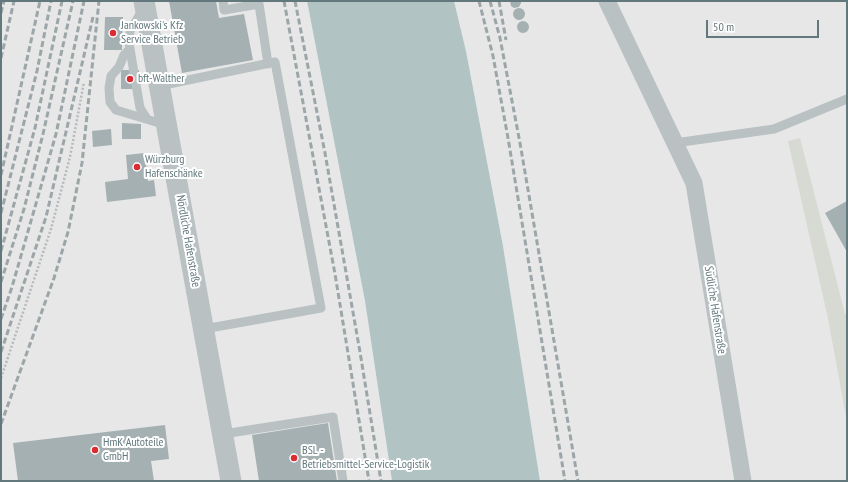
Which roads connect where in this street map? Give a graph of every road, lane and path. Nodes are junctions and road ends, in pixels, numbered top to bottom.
1 (223, 1) edge
2 (607, 1) edge
3 (144, 4) edge
4 (130, 49) junction
5 (268, 64) junction
6 (84, 82) dead end
7 (159, 86) junction
8 (847, 99) edge
9 (157, 122) junction
10 (675, 143) junction
11 (204, 329) junction
12 (1, 378) edge
13 (223, 434) junction
14 (231, 481) edge
15 (343, 481) edge
16 (742, 481) edge

1 - 5 lane
2 - 10 street, Südliche Hafenstraße
3 - 4 lane
3 - 7 street, Nördliche Hafenstraße
4 - 9 lane
4 - 9 lane
5 - 7 lane
5 - 11 lane
6 - 12 path
7 - 9 street, Nördliche Hafenstraße
8 - 10 lane
9 - 11 street, Nördliche Hafenstraße
10 - 16 street, Südliche Hafenstraße
11 - 13 street, Nördliche Hafenstraße
13 - 14 street, Nördliche Hafenstraße
13 - 15 lane

